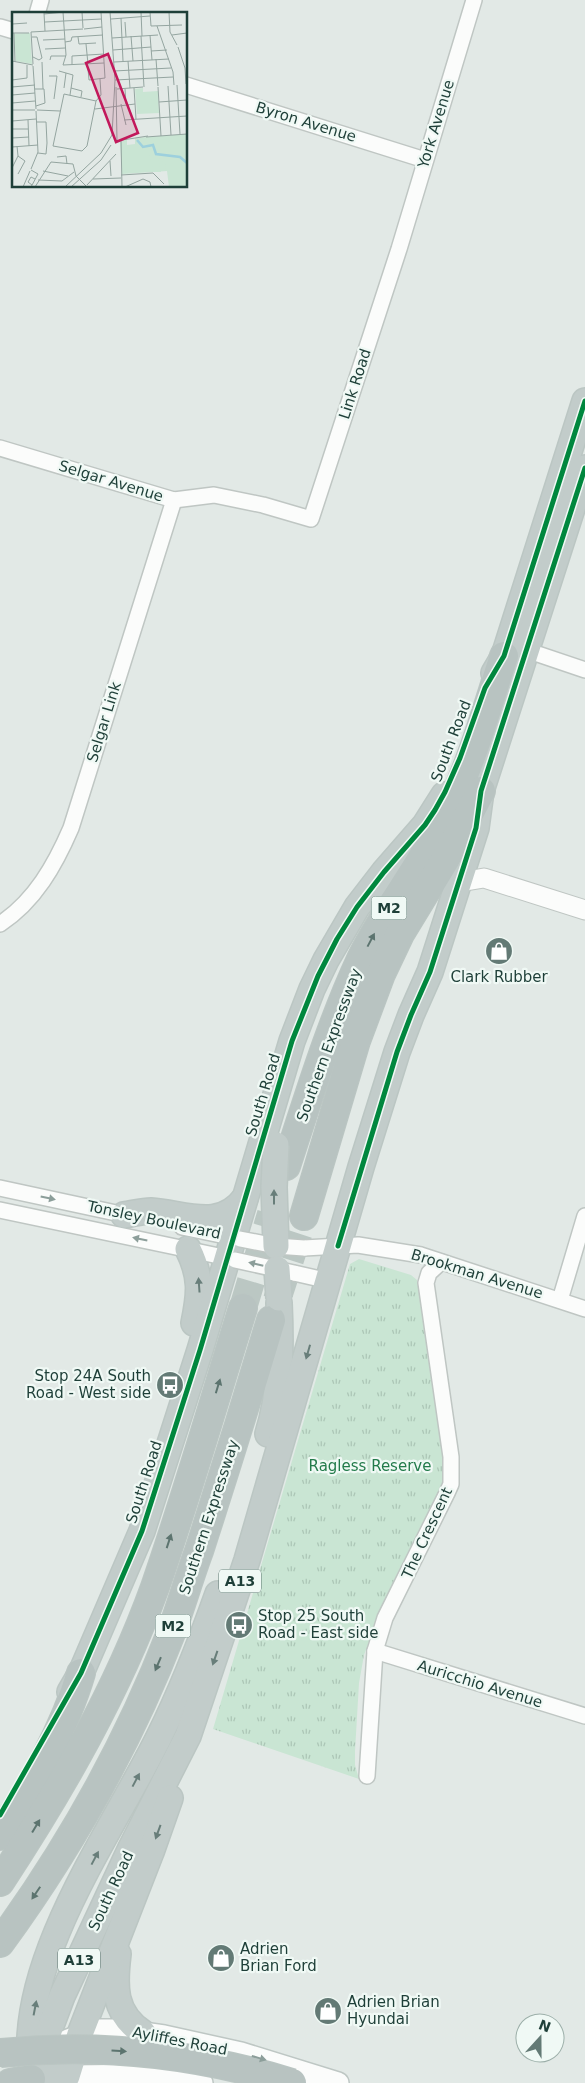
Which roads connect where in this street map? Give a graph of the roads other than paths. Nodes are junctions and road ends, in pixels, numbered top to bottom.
1 (474, 0) edge
2 (188, 86) edge
3 (425, 160) junction
4 (399, 249) joint
5 (585, 402) edge
6 (580, 439) edge
7 (0, 448) edge
8 (585, 468) edge
9 (174, 500) junction
10 (312, 519) joint
11 (515, 653) junction
12 (585, 670) edge
13 (481, 791) junction
14 (469, 850) junction
15 (484, 878) junction
16 (456, 888) junction
17 (585, 910) edge
18 (0, 924) edge
19 (287, 1060) junction
20 (281, 1155) junction
21 (0, 1188) edge
22 (245, 1198) junction
23 (0, 1210) edge
24 (124, 1215) junction
25 (304, 1216) tunnel mouth
26 (585, 1216) edge
27 (338, 1246) junction
28 (234, 1248) junction
29 (188, 1249) junction
30 (282, 1262) junction
31 (441, 1262) junction
32 (329, 1282) junction
33 (560, 1300) junction
34 (243, 1308) tunnel mouth
35 (585, 1309) edge
36 (271, 1320) tunnel mouth
37 (200, 1350) junction
38 (375, 1651) junction
39 (81, 1674) junction
40 (585, 1716) edge
41 (188, 1736) junction
42 (367, 1776) dead end
43 (0, 1816) edge
44 (0, 1836) edge
45 (0, 1882) edge
46 (121, 1926) junction
47 (0, 1943) edge
48 (143, 2033) junction
49 (80, 2034) junction
50 (0, 2053) edge
51 (25, 2080) edge
52 (66, 2080) edge
53 (202, 2083) edge
54 (292, 2083) edge
55 (338, 2083) edge

1 - 3 street, York Avenue
2 - 3 street, Byron Avenue
3 - 4 street, York Avenue
4 - 10 street, Link Road
5 - 6 highway, South Road
6 - 11 highway, South Road
7 - 9 street, Selgar Avenue
8 - 11 highway, South Road
9 - 10 street, Selgar Avenue
9 - 18 street, Selgar Link
11 - 12 street
11 - 13 highway, South Road
11 - 19 highway, South Road
20 -> 11 highway, Southern Expressway / M2
13 - 14 highway, South Road / A13
13 - 25 highway, Southern Expressway / M2
14 - 15 street
14 - 16 highway, South Road / A13
15 - 16 street
15 - 17 street
16 - 27 highway, South Road / A13
19 - 20 highway
19 - 22 highway, South Road
30 -> 20 highway, bridge
21 -> 24 street, Tonsley Boulevard
22 - 24 highway
22 - 28 highway, South Road
29 -> 23 street, Tonsley Boulevard
24 - 28 street, Tonsley Boulevard
26 - 33 street
27 - 30 street, Tonsley Boulevard, bridge
27 - 31 street, Brookman Avenue
27 - 32 highway, South Road / A13
28 - 29 street, Tonsley Boulevard
28 - 30 street, Tonsley Boulevard, bridge
30 -> 28 street, Tonsley Boulevard, bridge
28 - 37 highway, South Road
37 -> 29 highway
30 - 32 street, Tonsley Boulevard
51 -> 30 highway, bridge
31 - 33 street, Brookman Avenue
31 - 38 street, The Crescent
32 -> 41 highway, South Road / A13
33 - 35 street, Brookman Avenue
45 -> 34 highway, Southern Expressway / M2
36 -> 47 highway, Southern Expressway / M2
37 - 39 highway, South Road
38 - 40 street, Auricchio Avenue
38 - 42 street, The Crescent
39 - 43 highway, South Road
39 - 44 highway
41 -> 46 highway, South Road
41 - 51 highway, South Road / A13
46 - 48 highway
46 - 49 highway, South Road
48 - 49 main road, Ayliffes Road
48 -> 55 main road, Ayliffes Road
49 - 51 main road, Ayliffes Road
49 - 52 highway, South Road
50 -> 54 highway, bridge
51 - 52 highway
52 - 53 main road

